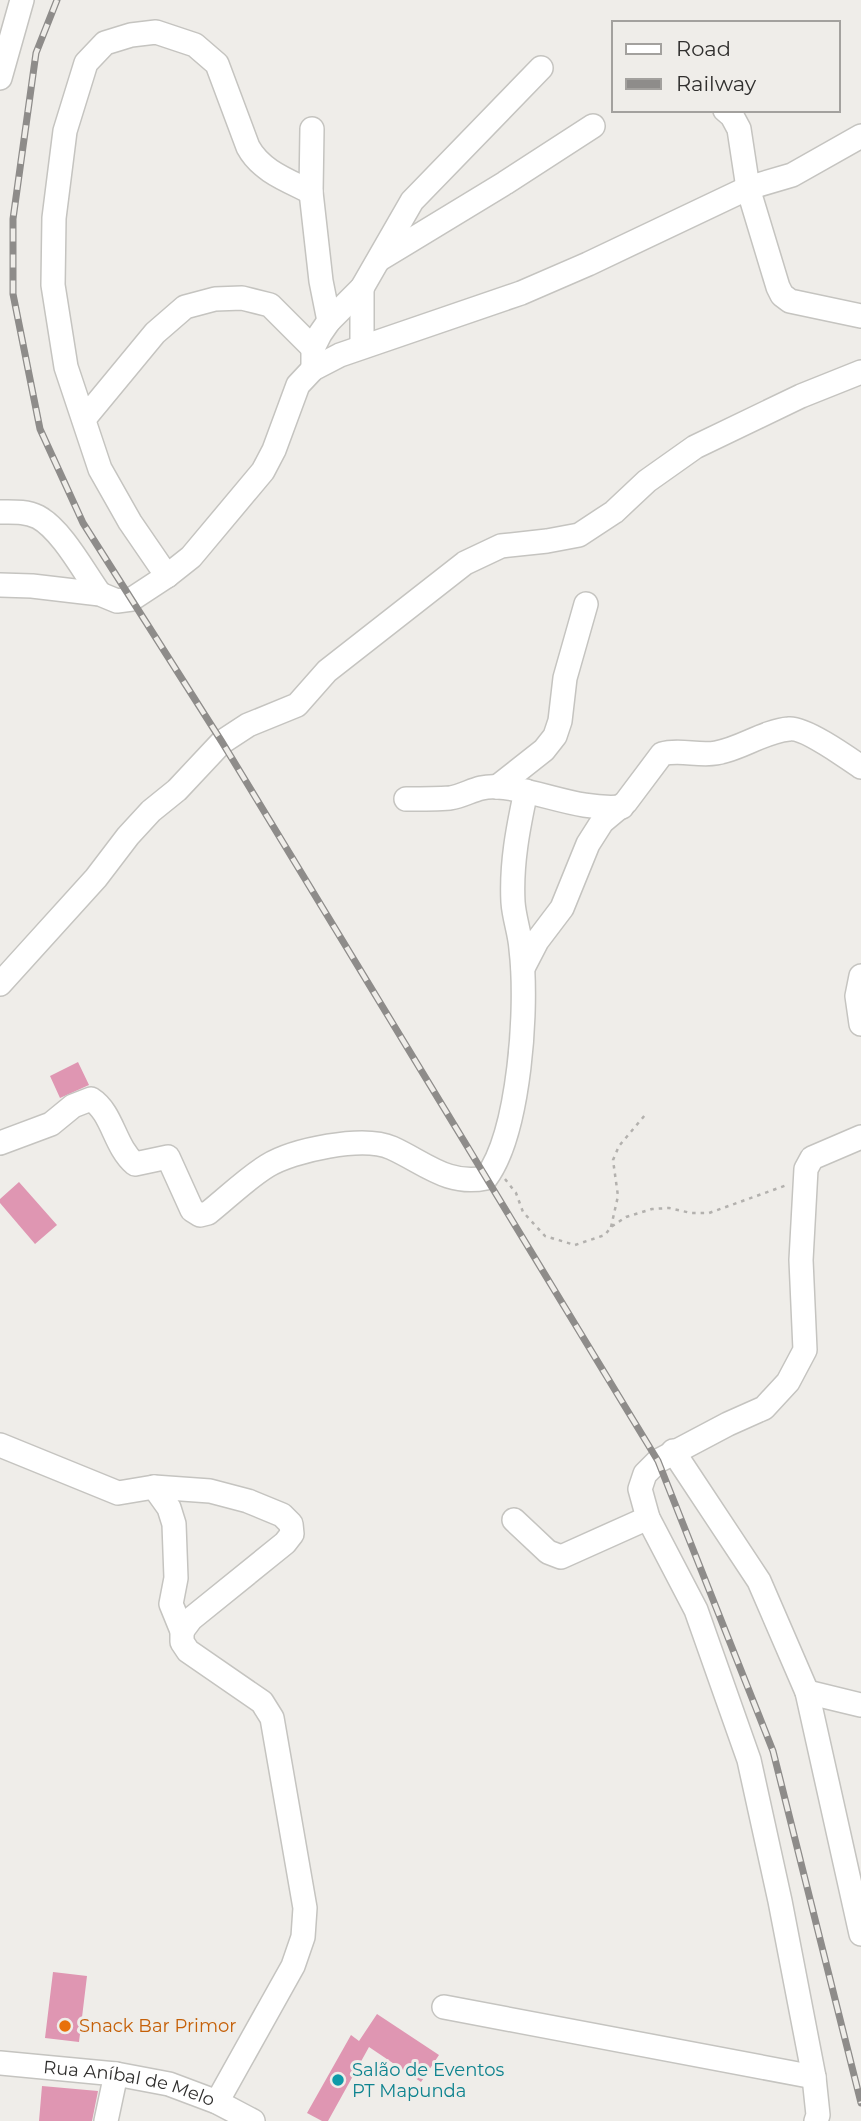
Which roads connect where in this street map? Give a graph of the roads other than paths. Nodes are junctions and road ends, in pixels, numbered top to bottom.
1 (22, 0) edge
2 (541, 68) dead end
3 (0, 78) edge
4 (727, 112) edge
5 (593, 126) dead end
6 (312, 129) dead end
7 (861, 136) edge
8 (748, 188) junction
9 (310, 192) junction
10 (377, 260) junction
11 (362, 288) junction
12 (861, 316) edge
13 (329, 321) junction
14 (362, 346) junction
15 (313, 359) junction
16 (861, 372) edge
17 (84, 419) junction
18 (0, 513) edge
19 (167, 576) junction
20 (0, 585) edge
21 (100, 594) junction
22 (586, 604) dead end
23 (861, 767) edge
24 (498, 787) junction
25 (526, 791) junction
26 (406, 799) dead end
27 (622, 807) junction
28 (523, 968) junction
29 (861, 976) edge
30 (0, 984) edge
31 (861, 1024) edge
32 (861, 1137) edge
33 (0, 1143) edge
34 (0, 1446) edge
35 (673, 1451) junction
36 (154, 1487) junction
37 (648, 1518) junction
38 (514, 1520) dead end
39 (182, 1631) junction
40 (807, 1692) junction
41 (861, 1705) edge
42 (861, 1934) edge
43 (444, 2007) dead end
44 (0, 2063) edge
45 (116, 2074) junction
46 (814, 2077) junction
47 (218, 2102) junction
48 (106, 2121) edge
49 (253, 2121) edge
50 (816, 2121) edge

1 - 3 street
2 - 10 street
4 - 8 street
5 - 10 street
6 - 9 street
7 - 8 street
8 - 12 street
8 - 14 street
9 - 13 street
9 - 17 street
10 - 11 street
11 - 13 street
11 - 14 street
13 - 15 street
14 - 15 street
15 - 17 street
15 - 19 street
16 - 30 street
17 - 19 street
18 - 21 street
19 - 21 street
20 - 21 street
22 - 24 street
23 - 27 street
24 - 25 street
24 - 26 street
25 - 27 street
25 - 28 street
27 - 28 street
28 - 33 street
29 - 31 street
32 - 35 street
34 - 36 street
35 - 37 street
35 - 40 street
36 - 39 street
36 - 39 street
37 - 38 street
37 - 46 street
39 - 47 street
40 - 41 street
40 - 42 street
43 - 46 street
44 - 45 street, Rua Aníbal de Melo
45 - 47 street, Rua Aníbal de Melo
45 - 48 street
46 - 50 street
47 - 49 street, Rua Aníbal de Melo

